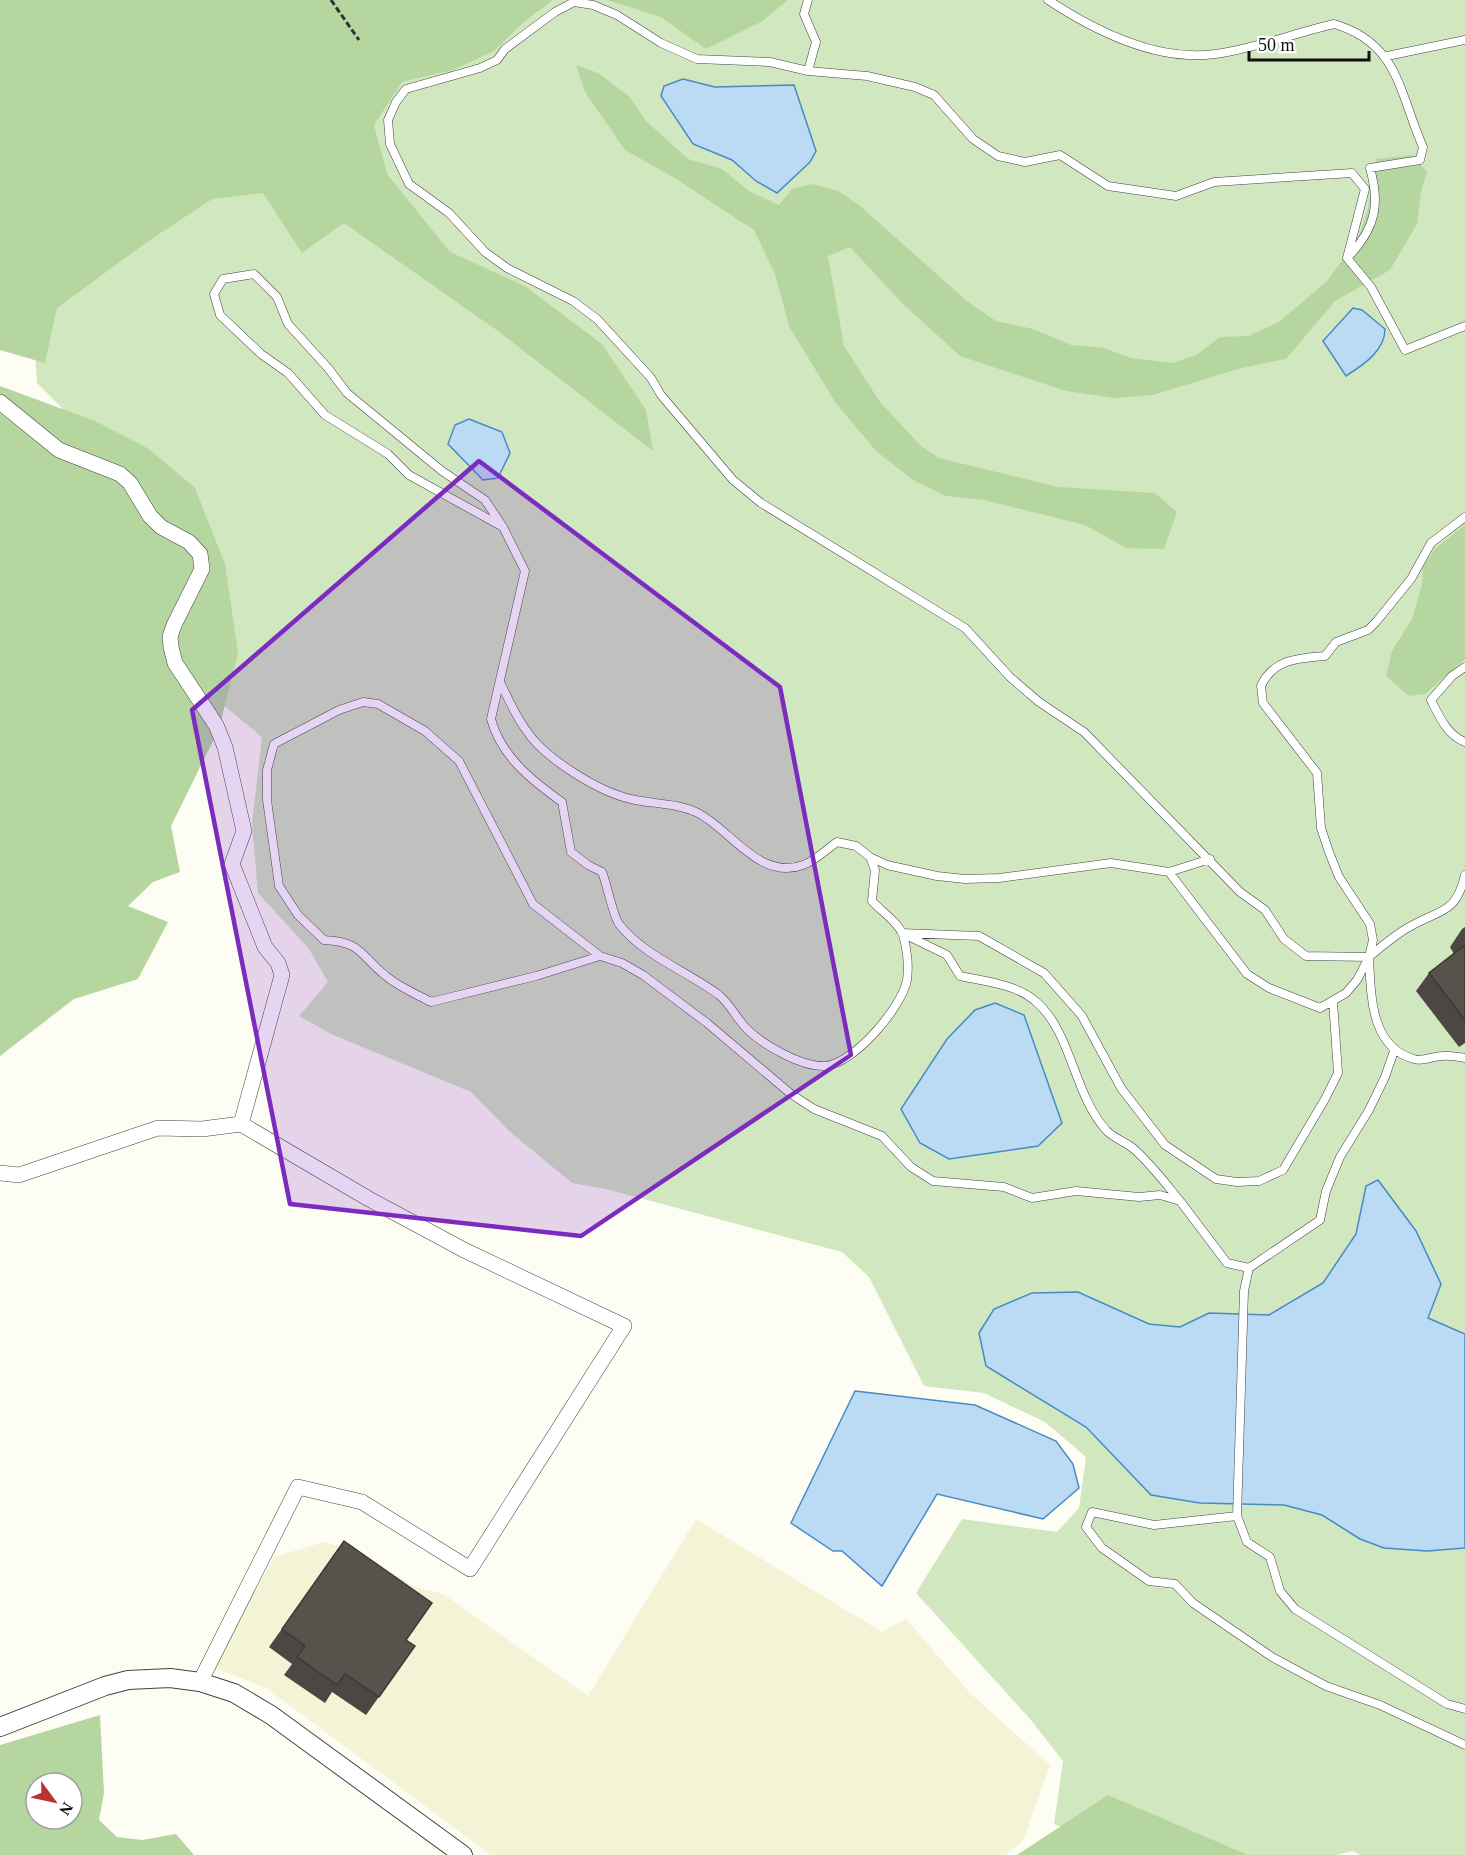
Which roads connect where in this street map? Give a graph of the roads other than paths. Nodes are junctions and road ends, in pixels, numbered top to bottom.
1 (808, 0) edge
2 (1048, 0) edge
3 (1465, 40) edge
4 (1387, 56) junction
5 (808, 71) junction
6 (1347, 258) junction
7 (1465, 326) edge
8 (0, 402) edge
9 (1465, 517) edge
10 (503, 527) junction
11 (1465, 667) edge
12 (500, 682) junction
13 (1465, 742) edge
14 (870, 857) junction
15 (1209, 859) junction
16 (1169, 872) junction
17 (1465, 875) edge
18 (902, 933) junction
19 (600, 956) junction
20 (1370, 957) junction
21 (1333, 1001) junction
22 (1394, 1050) junction
23 (1465, 1058) edge
24 (241, 1124) junction
25 (0, 1173) edge
26 (1180, 1201) junction
27 (1249, 1268) junction
28 (1237, 1516) junction
29 (200, 1682) junction
30 (1465, 1709) edge
31 (0, 1727) edge
32 (1465, 1745) edge
33 (463, 1855) edge

1 - 5 lane
2 - 4 lane
3 - 4 lane
4 - 6 lane
5 - 6 lane
5 - 15 lane
6 - 7 lane
8 - 24 street
9 - 20 lane
10 - 10 lane
10 - 12 lane
11 - 13 lane
12 - 14 lane
12 - 18 lane
14 - 16 lane
14 - 18 lane
15 - 16 lane
15 - 20 lane
16 - 21 lane
17 - 20 lane
18 - 21 lane
18 - 26 lane
19 - 19 lane
19 - 26 lane
20 - 21 lane
20 - 22 lane
22 - 23 lane
22 - 27 lane
24 - 25 street
24 - 29 street
26 - 27 lane
27 - 28 lane
28 - 30 lane
28 - 32 lane
29 - 31 street
29 - 33 street

